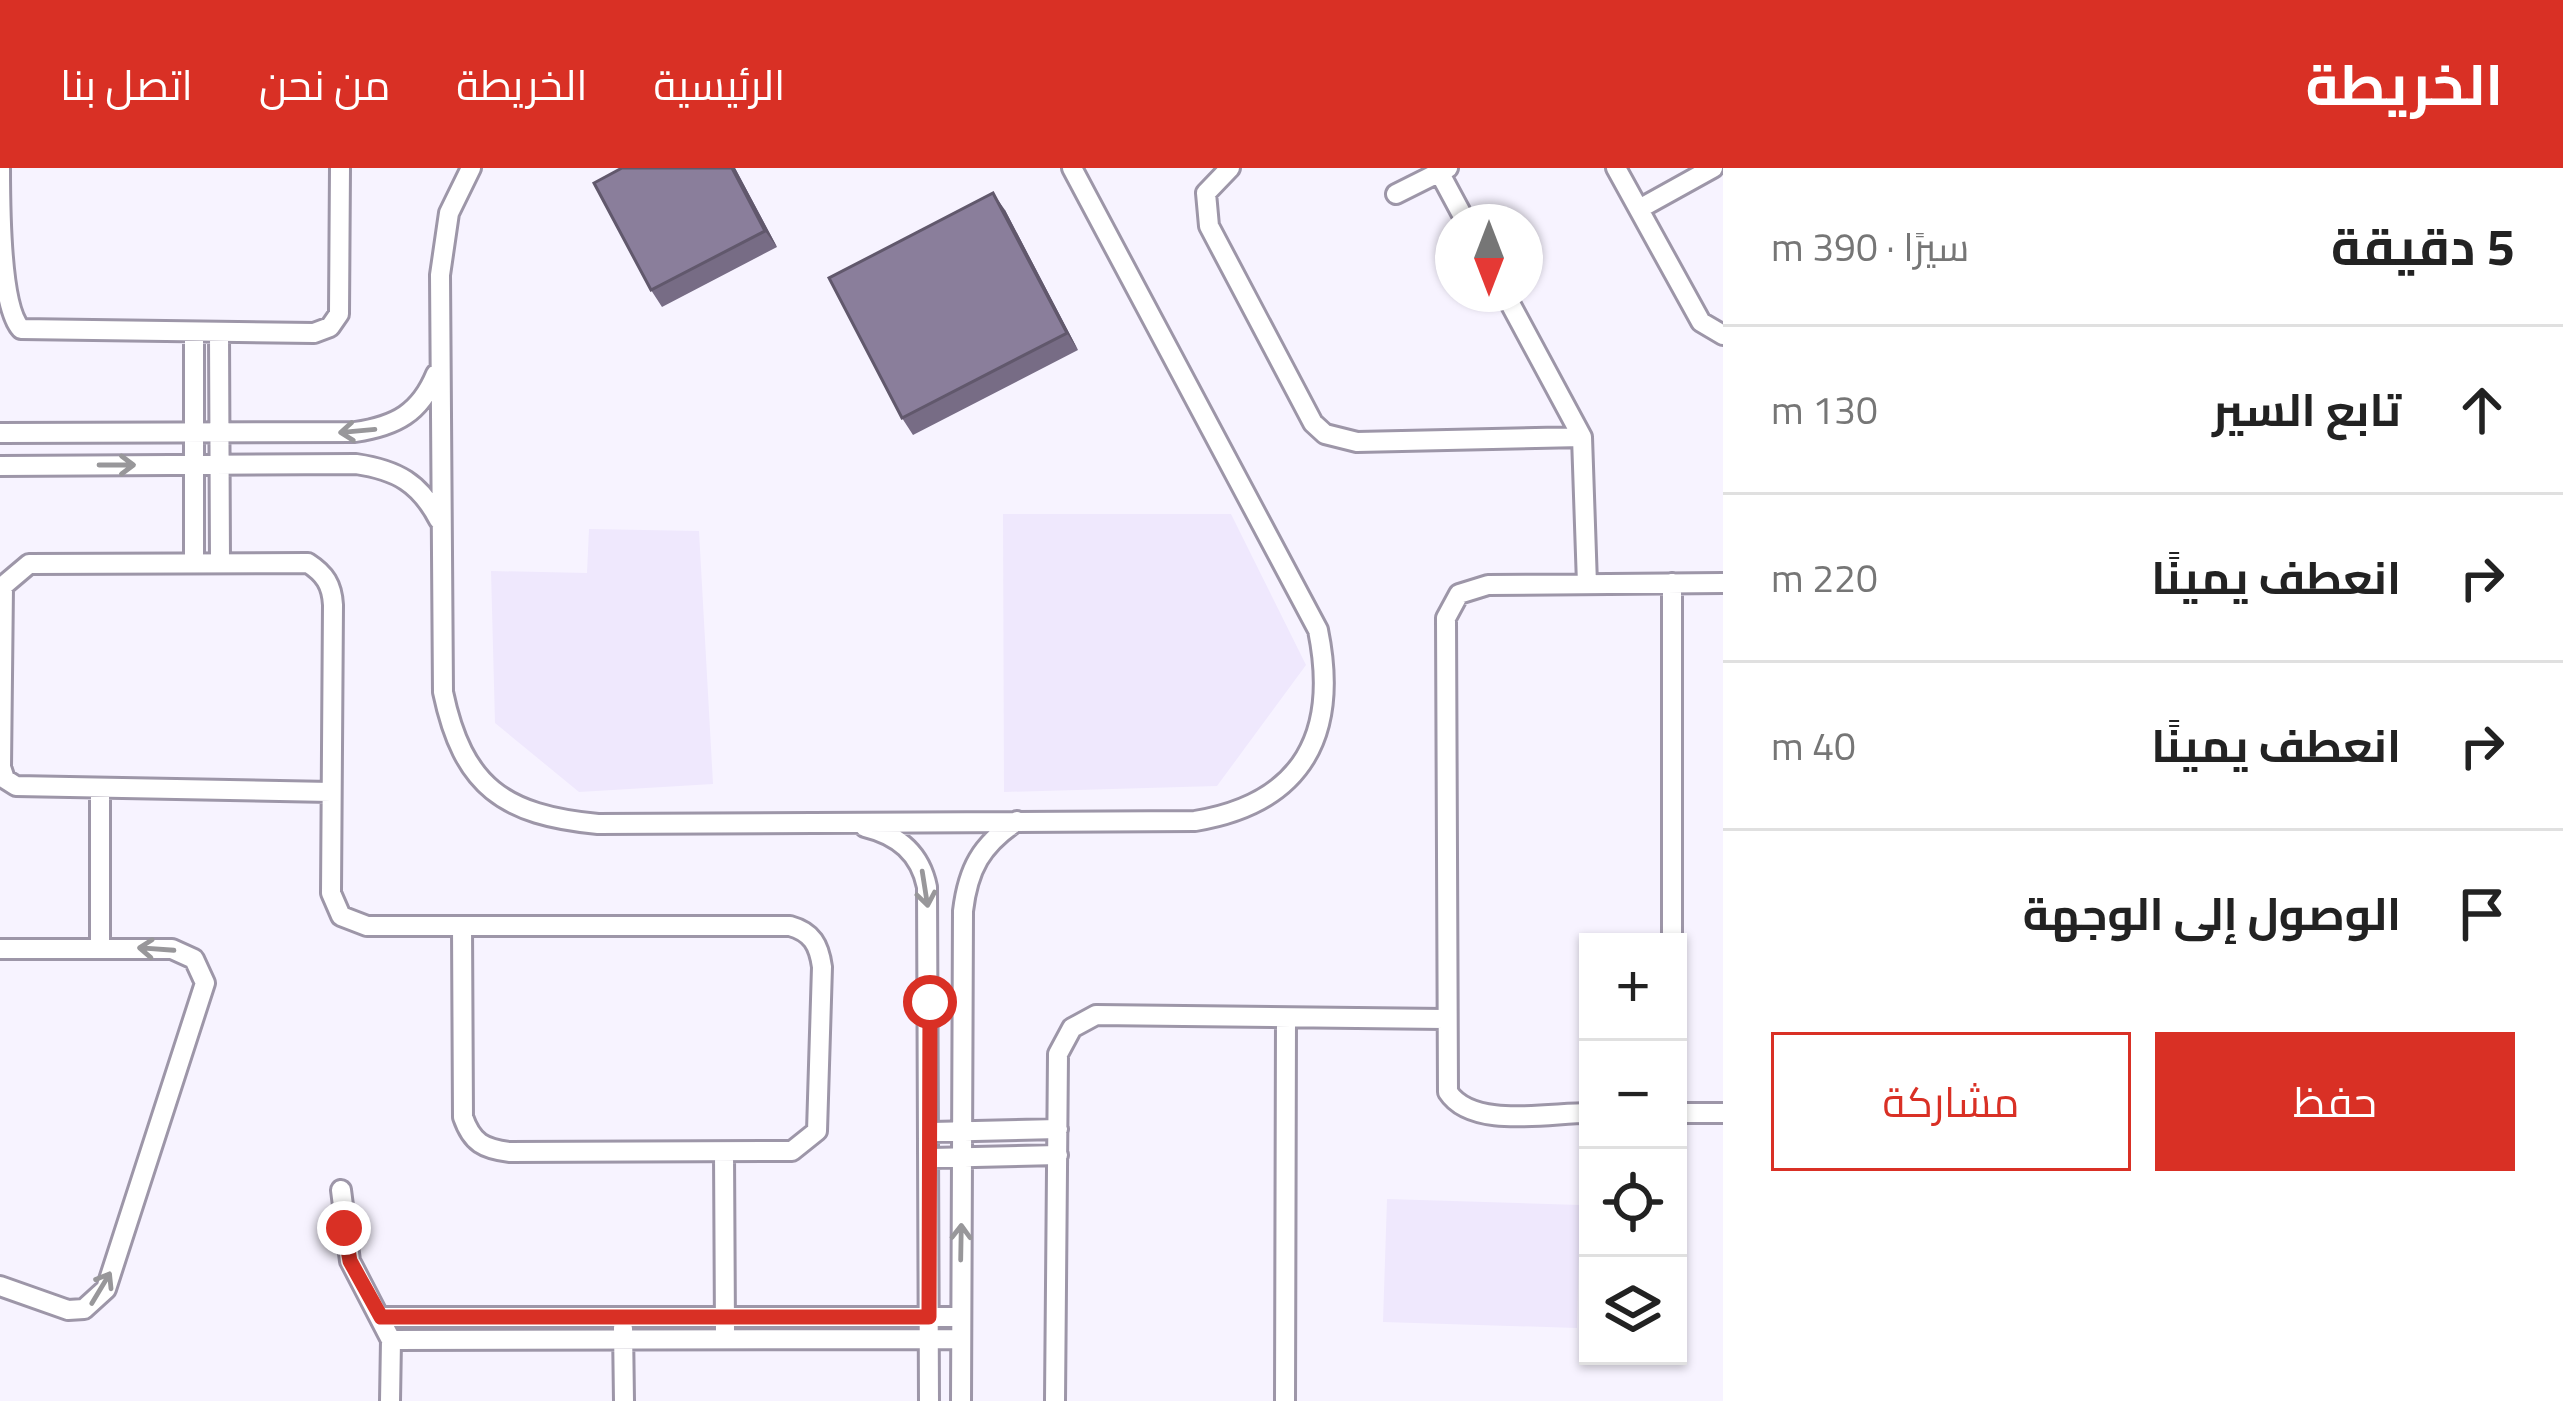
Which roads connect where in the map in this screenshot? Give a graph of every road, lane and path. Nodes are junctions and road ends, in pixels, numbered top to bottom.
1 (0, 168) edge
2 (340, 168) edge
3 (471, 168) edge
4 (1072, 168) edge
5 (1085, 168) edge
6 (1230, 168) edge
7 (1616, 168) edge
8 (1713, 168) edge
9 (1442, 169) edge
10 (1396, 194) dead end
11 (1458, 204) edge
12 (1639, 208) junction
13 (1095, 211) junction
14 (1515, 312) edge
15 (194, 333) junction
16 (219, 333) junction
17 (1723, 335) edge
18 (441, 364) junction
19 (0, 433) edge
20 (194, 433) junction
21 (219, 433) junction
22 (1582, 437) junction
23 (194, 465) junction
24 (219, 465) junction
25 (0, 466) edge
26 (442, 526) junction
27 (194, 563) junction
28 (220, 563) junction
29 (1672, 583) junction
30 (1723, 583) edge
31 (1587, 584) junction
32 (100, 789) junction
33 (331, 792) junction
34 (1017, 821) junction
35 (843, 822) junction
36 (462, 926) junction
37 (1672, 933) edge
38 (100, 946) junction
39 (0, 949) edge
40 (1286, 1018) junction
41 (1444, 1019) junction
42 (1579, 1113) edge
43 (1687, 1114) edge
44 (1723, 1114) edge
45 (1058, 1129) junction
46 (962, 1131) junction
47 (932, 1132) junction
48 (724, 1152) junction
49 (1058, 1155) junction
50 (963, 1157) junction
51 (932, 1158) junction
52 (341, 1190) dead end
53 (0, 1286) edge
54 (381, 1317) junction
55 (623, 1317) junction
56 (724, 1317) junction
57 (929, 1317) junction
58 (960, 1317) junction
59 (391, 1340) junction
60 (623, 1340) junction
61 (725, 1340) junction
62 (960, 1340) junction
63 (928, 1341) junction
64 (390, 1401) edge
65 (623, 1401) edge
66 (929, 1401) edge
67 (961, 1401) edge
68 (1055, 1401) edge
69 (1285, 1401) edge

1 - 15 street
2 - 16 street
3 - 18 street
4 - 13 street
5 - 13 street
6 - 22 street
7 - 12 street
8 - 12 street
9 - 10 street
9 - 11 street
12 - 17 street
13 - 34 street
14 - 22 street
15 - 16 street
15 - 20 street
16 - 21 street
18 -> 21 street
18 - 26 street
19 - 20 street
20 - 21 street
20 - 23 street
21 - 24 street
22 - 31 street
23 - 24 street
25 -> 23 street
23 - 27 street
24 - 26 street
24 - 28 street
26 - 35 street
27 - 28 street
27 - 32 street
28 - 33 street
29 - 30 street
29 - 31 street
29 - 37 street
31 - 41 street
32 - 33 street
32 - 38 street
33 - 36 street
34 - 35 street
34 - 46 street
35 -> 47 street
36 - 48 street
36 - 48 street
38 - 39 street
53 -> 38 street
40 - 41 street
40 - 45 street
40 - 69 street
41 - 42 street
43 - 44 street
45 - 46 street
45 - 49 street
46 - 47 street
46 - 50 street
47 - 51 street
48 - 56 street
49 - 50 street
49 - 68 street
50 - 51 street
58 -> 50 street
51 - 57 street
52 - 54 street
54 - 55 street
54 - 59 street
55 - 56 street
55 - 60 street
56 - 57 street
56 - 61 street
57 - 58 street
57 - 63 street
58 - 62 street
59 - 60 street
59 - 64 street
60 - 61 street
60 - 65 street
61 - 63 street
62 - 63 street
62 - 67 street
63 - 66 street

